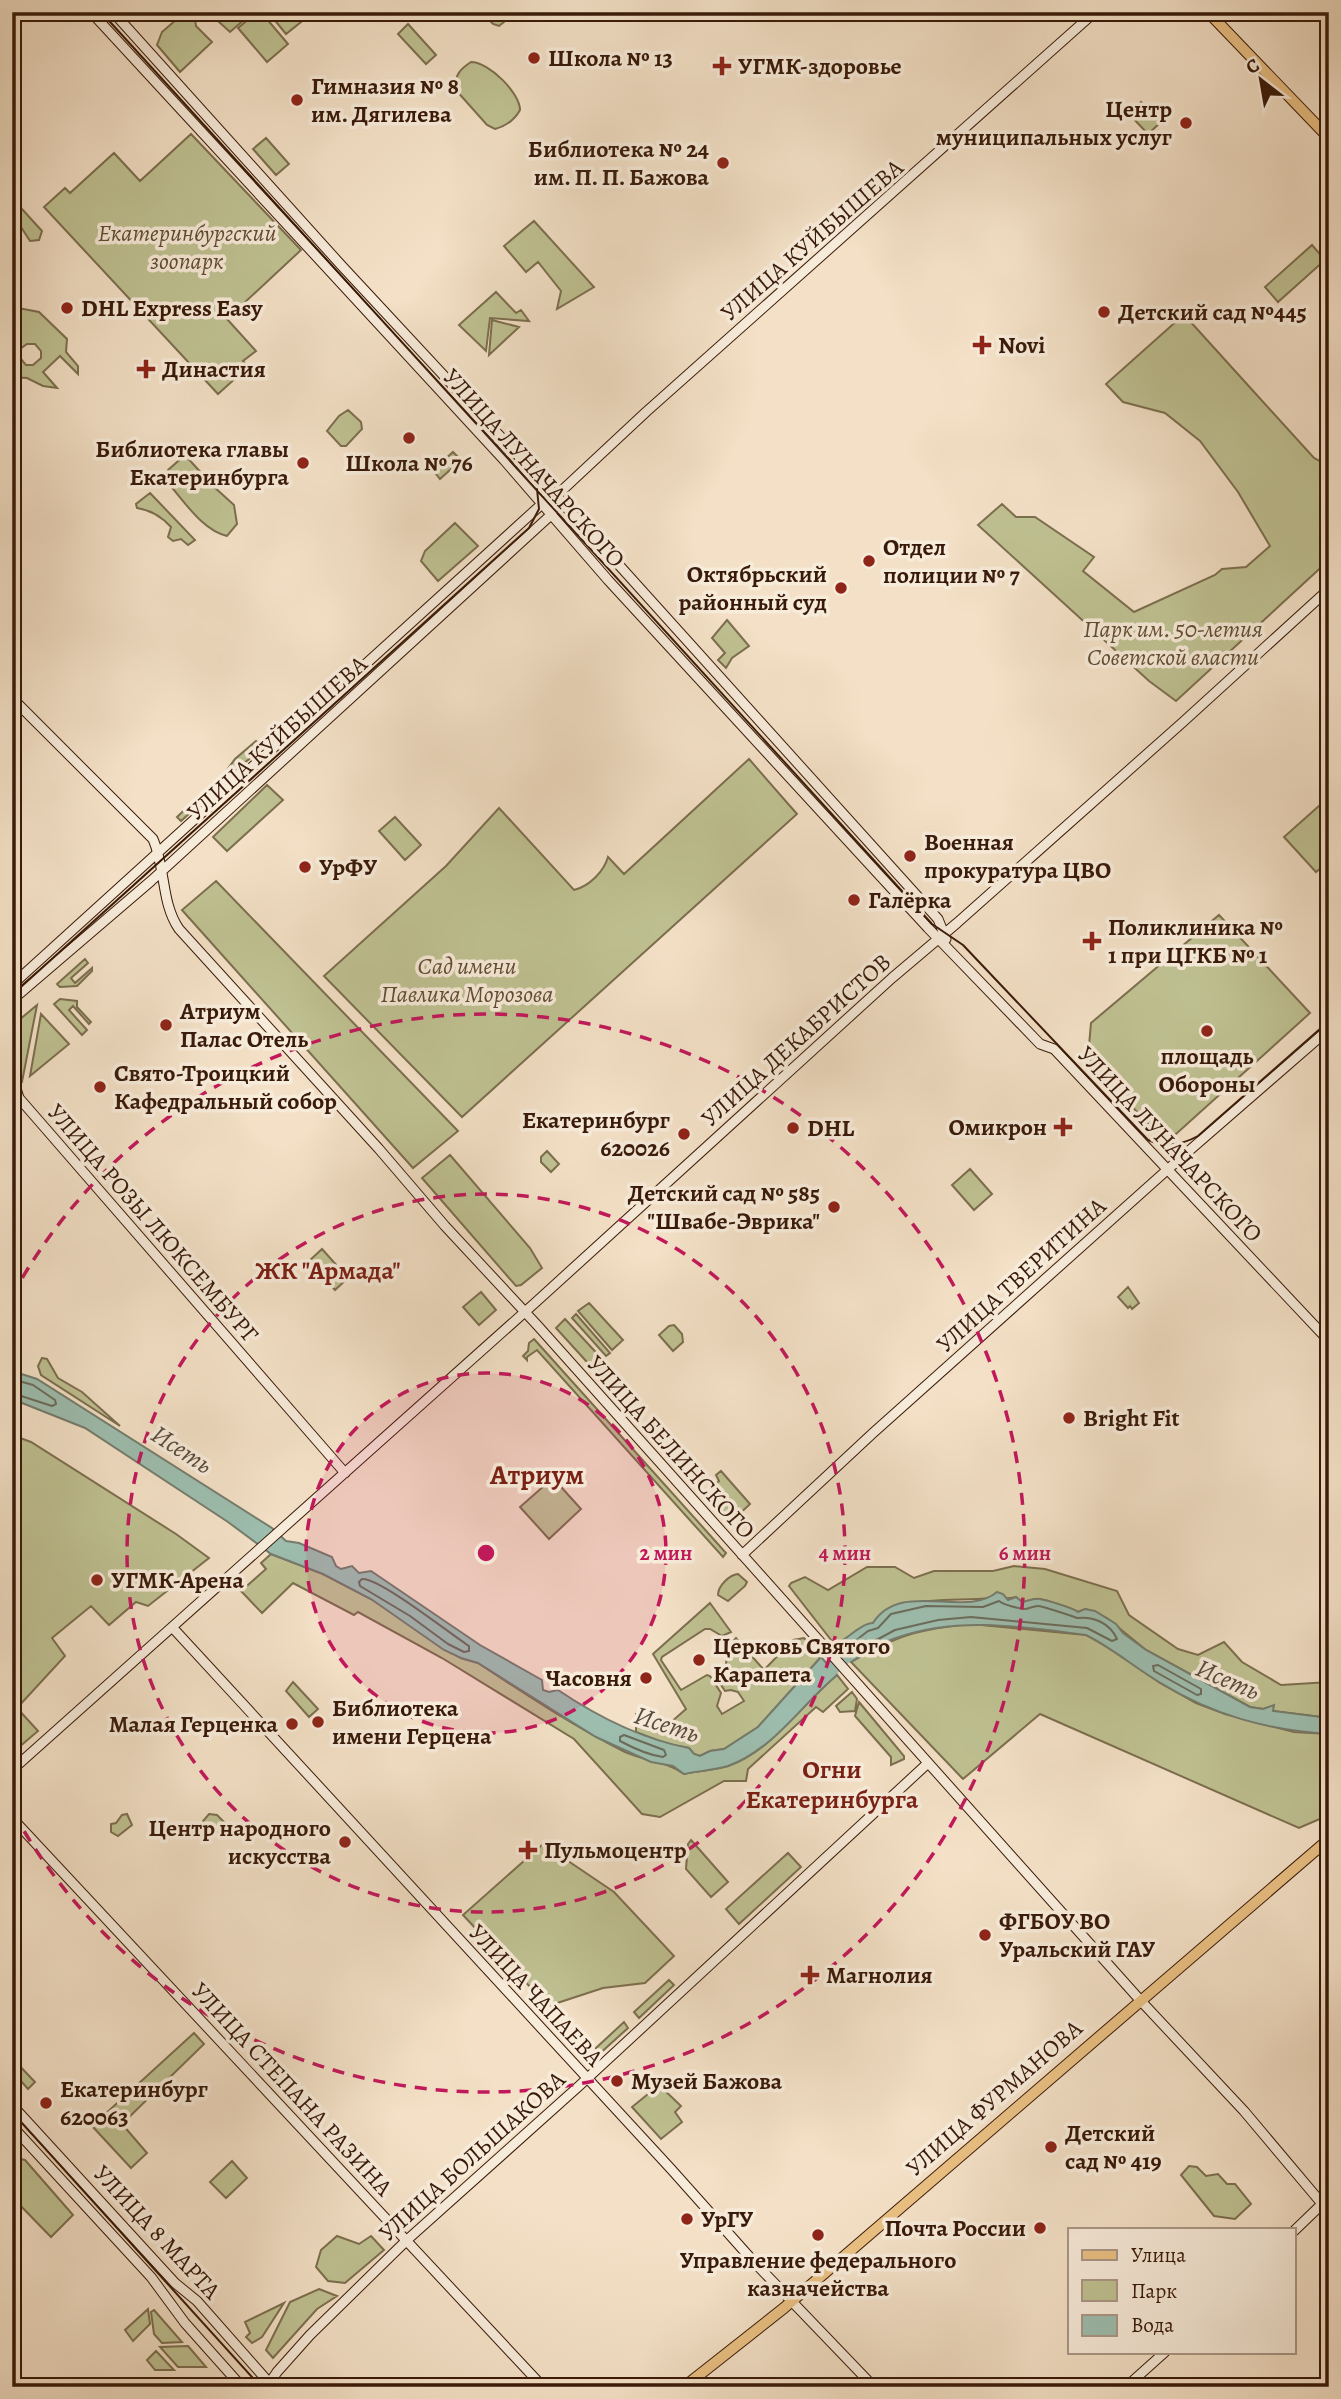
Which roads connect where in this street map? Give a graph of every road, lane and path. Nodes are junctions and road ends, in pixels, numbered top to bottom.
1 (91, 12) edge
2 (113, 12) edge
3 (1095, 12) edge
4 (1208, 12) edge
5 (1329, 138) edge
6 (556, 496) junction
7 (543, 503) junction
8 (552, 514) junction
9 (1329, 589) edge
10 (12, 698) edge
11 (159, 852) junction
12 (163, 870) junction
13 (941, 936) junction
14 (17, 971) edge
15 (38, 978) junction
16 (14, 984) edge
17 (14, 999) edge
18 (1329, 1029) edge
19 (1167, 1170) junction
20 (525, 1312) junction
21 (1329, 1341) edge
22 (345, 1473) junction
23 (742, 1555) junction
24 (172, 1627) junction
25 (928, 1763) junction
26 (12, 1770) edge
27 (12, 1818) edge
28 (1329, 1839) edge
29 (1140, 2000) junction
30 (587, 2078) junction
31 (12, 2105) edge
32 (12, 2126) edge
33 (1325, 2208) edge
34 (1296, 2230) edge
35 (407, 2240) junction
36 (791, 2301) junction
37 (1163, 2354) edge
38 (270, 2386) edge
39 (242, 2387) edge
40 (544, 2387) edge
41 (684, 2387) edge
42 (874, 2387) edge
43 (1126, 2387) edge

1 - 7 main road, УЛИЦА ЛУНАЧАРСКОГО
2 - 6 main road, УЛИЦА ЛУНАЧАРСКОГО
3 - 6 main road, УЛИЦА КУЙБЫШЕВА
4 - 5 main road
6 - 7 main road, УЛИЦА КУЙБЫШЕВА
6 - 8 main road
6 - 13 main road, УЛИЦА ЛУНАЧАРСКОГО
7 - 8 main road, УЛИЦА ЛУНАЧАРСКОГО
7 - 11 main road, УЛИЦА КУЙБЫШЕВА
8 - 12 main road, УЛИЦА КУЙБЫШЕВА
8 - 13 main road, УЛИЦА ЛУНАЧАРСКОГО
9 - 13 main road, УЛИЦА ДЕКАБРИСТОВ
10 - 11 main road, УЛИЦА БЕЛИНСКОГО
11 - 12 main road, УЛИЦА БЕЛИНСКОГО
11 - 14 main road, УЛИЦА КУЙБЫШЕВА
12 - 15 main road, УЛИЦА КУЙБЫШЕВА
12 - 20 main road, УЛИЦА БЕЛИНСКОГО
13 - 19 main road, УЛИЦА ЛУНАЧАРСКОГО
13 - 20 main road, УЛИЦА ДЕКАБРИСТОВ
14 - 15 main road
14 - 16 main road, УЛИЦА РОЗЫ ЛЮКСЕМБУРГ
15 - 17 main road, УЛИЦА КУЙБЫШЕВА
16 - 17 main road, УЛИЦА РОЗЫ ЛЮКСЕМБУРГ
17 - 22 main road, УЛИЦА РОЗЫ ЛЮКСЕМБУРГ
18 - 19 main road, УЛИЦА ТВЕРИТИНА
19 - 21 main road, УЛИЦА ЛУНАЧАРСКОГО
19 - 23 main road, УЛИЦА ТВЕРИТИНА
20 - 22 main road, УЛИЦА ДЕКАБРИСТОВ
20 - 23 main road, УЛИЦА БЕЛИНСКОГО
22 - 24 main road, УЛИЦА ДЕКАБРИСТОВ
23 - 25 main road, УЛИЦА БЕЛИНСКОГО
24 - 26 main road
24 - 30 main road, УЛИЦА ЧАПАЕВА
25 - 29 main road, УЛИЦА БЕЛИНСКОГО
25 - 30 main road, УЛИЦА БОЛЬШАКОВА
27 - 35 main road, УЛИЦА СТЕПАНА РАЗИНА
28 - 29 main road, УЛИЦА ФУРМАНОВА
29 - 33 main road, УЛИЦА БЕЛИНСКОГО
29 - 36 main road, УЛИЦА ФУРМАНОВА
30 - 35 main road, УЛИЦА БОЛЬШАКОВА
30 - 36 main road, УЛИЦА ЧАПАЕВА
31 - 38 main road, УЛИЦА 8 МАРТА
32 - 39 main road, УЛИЦА 8 МАРТА
33 - 34 main road
35 - 38 main road, УЛИЦА БОЛЬШАКОВА
35 - 40 main road, УЛИЦА СТЕПАНА РАЗИНА
36 - 41 main road, УЛИЦА ФУРМАНОВА
36 - 42 main road, УЛИЦА ЧАПАЕВА
37 - 43 main road

